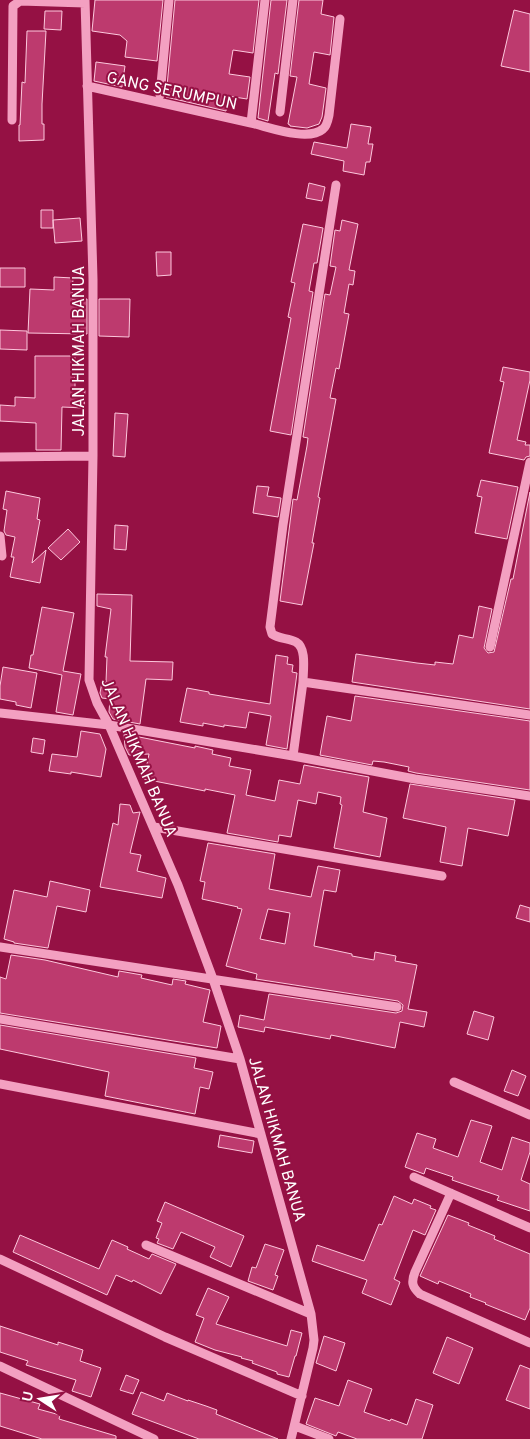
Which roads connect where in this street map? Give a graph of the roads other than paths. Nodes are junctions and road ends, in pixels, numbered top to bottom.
1 (169, 0) edge
2 (264, 0) edge
3 (293, 0) edge
4 (85, 2) edge
5 (13, 3) edge
6 (340, 19) dead end
7 (87, 86) junction
8 (160, 95) dead end
9 (280, 112) dead end
10 (12, 120) dead end
11 (251, 122) junction
12 (336, 185) dead end
13 (93, 456) junction
14 (0, 457) edge
15 (530, 462) edge
16 (0, 536) edge
17 (2, 556) dead end
18 (490, 647) dead end
19 (303, 682) junction
20 (0, 713) edge
21 (530, 714) edge
22 (109, 725) junction
23 (293, 756) junction
24 (530, 796) edge
25 (154, 828) junction
26 (442, 876) dead end
27 (0, 947) edge
28 (213, 979) junction
29 (397, 1007) dead end
30 (0, 1019) edge
31 (240, 1059) junction
32 (454, 1082) dead end
33 (0, 1084) edge
34 (530, 1115) edge
35 (261, 1134) junction
36 (414, 1177) dead end
37 (451, 1193) junction
38 (530, 1228) edge
39 (146, 1245) dead end
40 (0, 1259) edge
41 (311, 1314) junction
42 (530, 1342) edge
43 (0, 1366) edge
44 (302, 1396) junction
45 (295, 1426) junction
46 (154, 1439) edge
47 (291, 1439) edge
48 (329, 1439) edge

1 - 8 street
2 - 11 street, GANG SERUMPUN
3 - 9 street
4 - 5 street
4 - 7 street, JALAN HIKMAH BANUA
5 - 10 street
6 - 11 street, GANG SERUMPUN
7 - 11 street, GANG SERUMPUN
7 - 13 street, JALAN HIKMAH BANUA
12 - 19 street
13 - 14 street
13 - 22 street, JALAN HIKMAH BANUA
15 - 18 street
16 - 17 street
19 - 21 street
19 - 23 street
20 - 22 street
22 - 23 street
22 - 25 street, JALAN HIKMAH BANUA
23 - 24 street
25 - 26 street
25 - 28 street, JALAN HIKMAH BANUA
27 - 28 street
28 - 29 street
28 - 31 street, JALAN HIKMAH BANUA
30 - 31 street
31 - 35 street, JALAN HIKMAH BANUA
32 - 34 street
33 - 35 street
35 - 41 street, JALAN HIKMAH BANUA
36 - 37 street
37 - 38 street
37 - 42 street
39 - 41 street
40 - 44 street
41 - 44 street, JALAN HIKMAH BANUA
43 - 46 street
44 - 45 street, JALAN HIKMAH BANUA
45 - 47 street, JALAN HIKMAH BANUA
45 - 48 street

